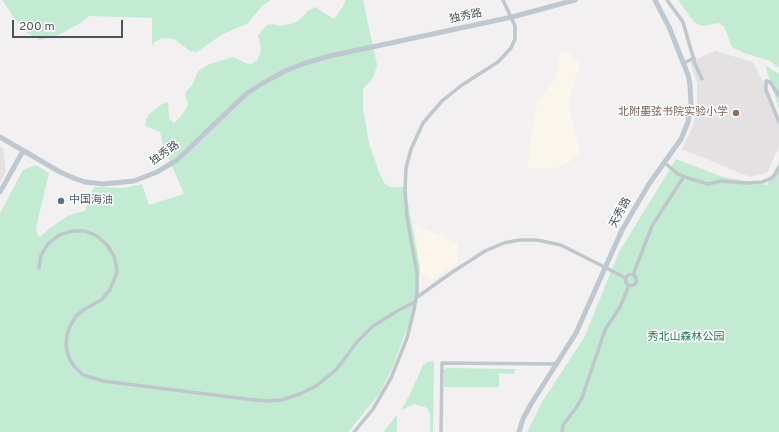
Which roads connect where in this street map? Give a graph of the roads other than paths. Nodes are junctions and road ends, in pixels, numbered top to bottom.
1 (503, 0) edge
2 (575, 0) edge
3 (654, 0) edge
4 (667, 0) edge
5 (512, 17) junction
6 (694, 58) junction
7 (684, 63) junction
8 (702, 79) dead end
9 (779, 96) edge
10 (779, 122) edge
11 (0, 137) edge
12 (22, 151) junction
13 (664, 163) junction
14 (779, 167) edge
15 (684, 176) junction
16 (0, 192) edge
17 (606, 267) junction
18 (39, 268) dead end
19 (633, 275) junction
20 (626, 278) junction
21 (629, 286) junction
22 (416, 300) junction
23 (557, 364) junction
24 (354, 432) edge
25 (441, 432) edge
26 (518, 432) edge
27 (562, 432) edge

1 - 5 street
2 - 5 main road, 独秀路
3 - 7 main road, 天秀路
4 - 6 street
5 - 12 main road, 独秀路
5 - 22 street
6 - 7 street
6 - 8 street
7 - 13 main road, 天秀路
9 - 10 street
11 - 12 main road, 独秀路
12 - 16 main road
13 - 15 street
13 - 17 main road, 天秀路
14 - 15 street
15 - 19 street
17 - 20 street
17 - 22 street
17 - 23 main road, 天秀路
18 - 22 street
19 - 20 street
19 - 21 street
20 - 21 street
21 - 27 street
22 - 24 street
23 - 25 street
23 - 26 main road, 天秀路

